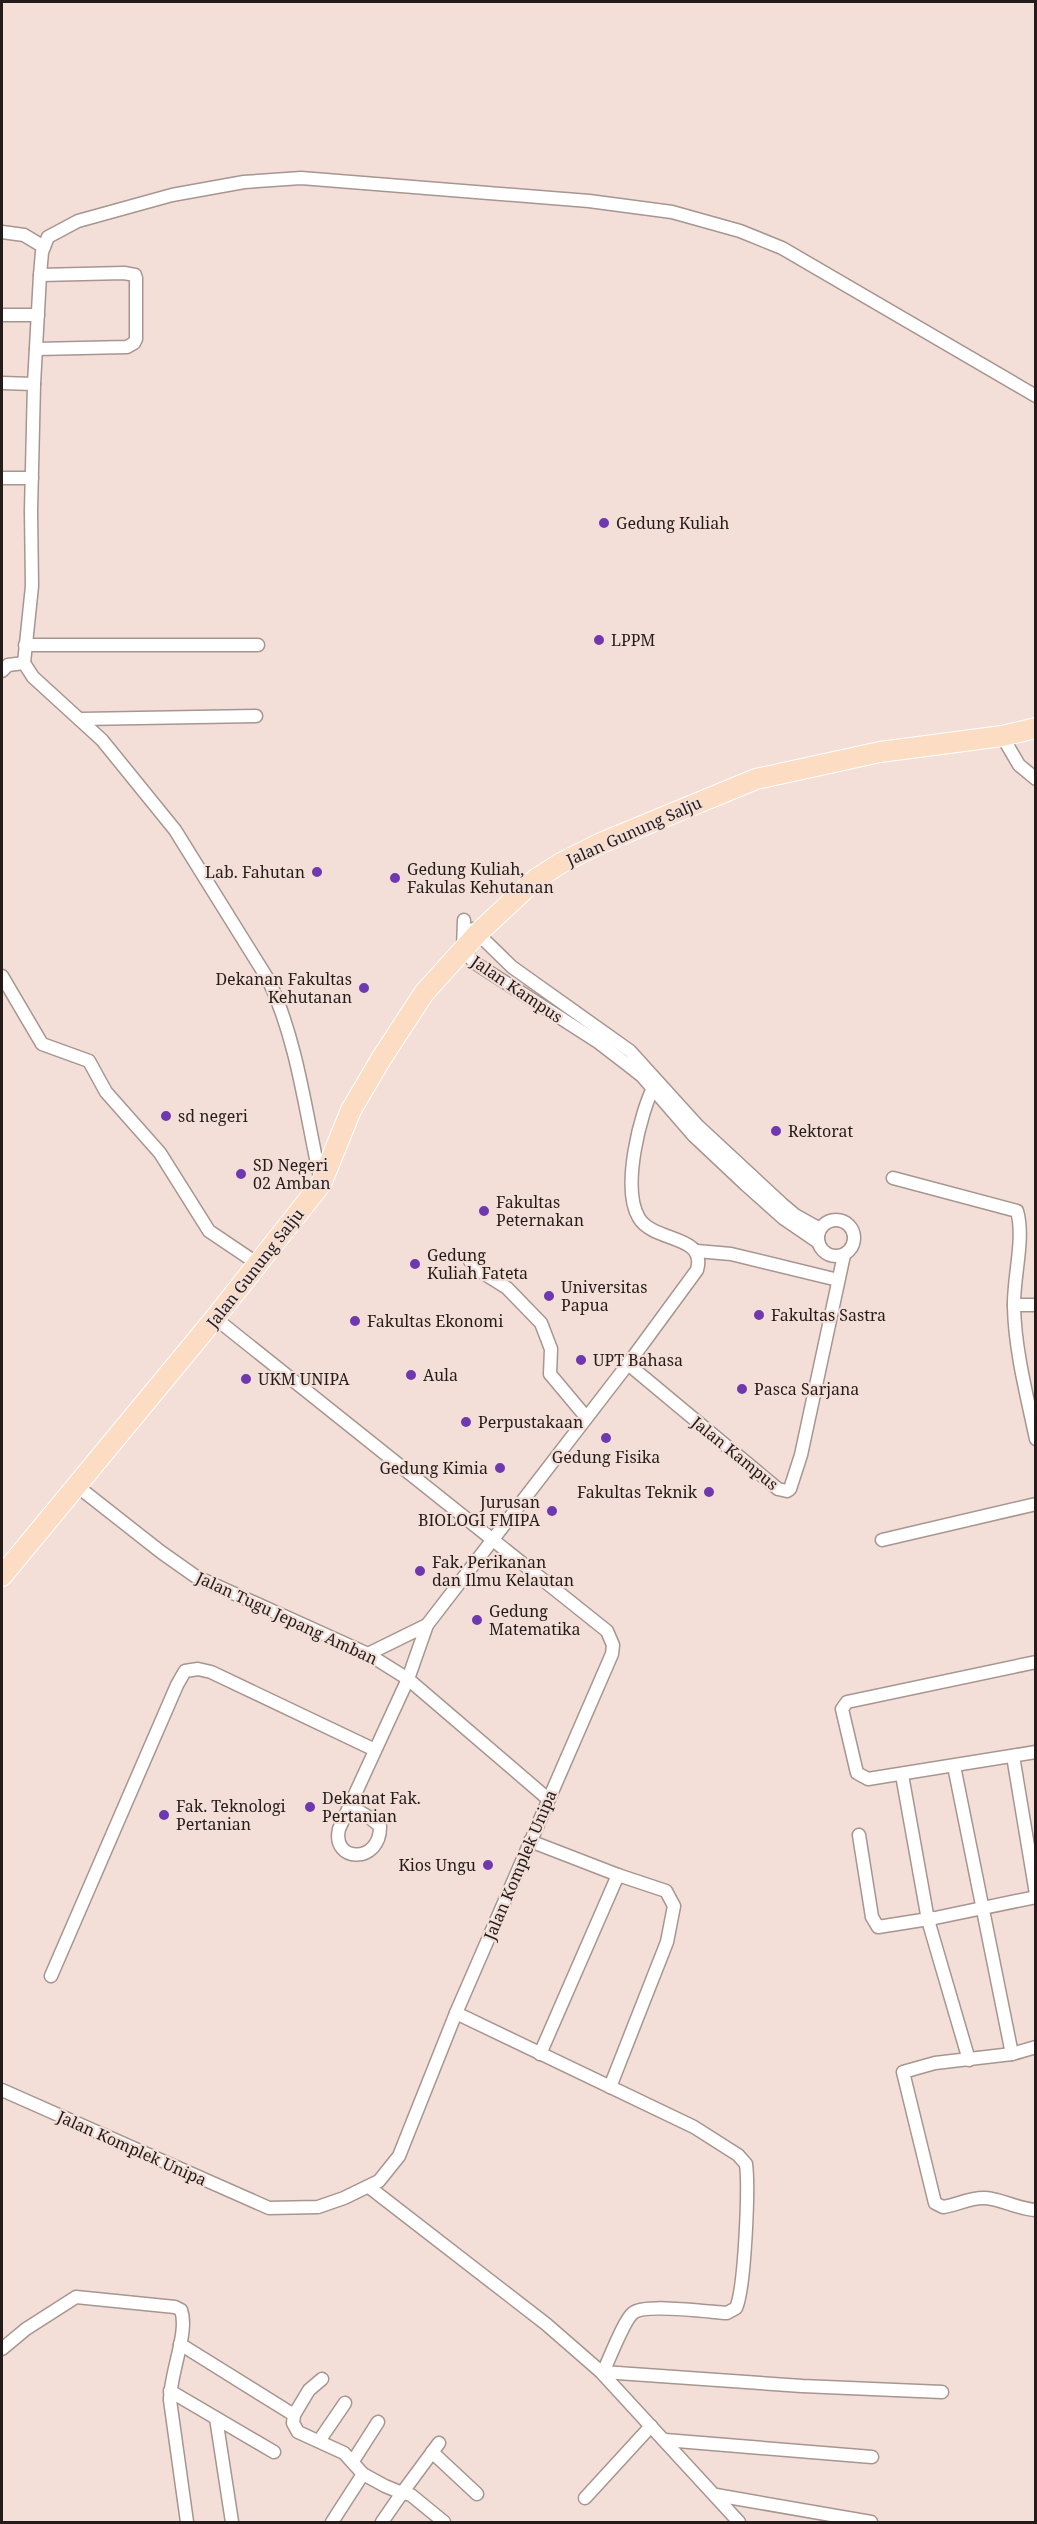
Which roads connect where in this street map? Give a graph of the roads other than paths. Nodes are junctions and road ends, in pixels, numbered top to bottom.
1 (2, 232) edge
2 (44, 246) junction
3 (40, 275) junction
4 (2, 315) edge
5 (38, 315) junction
6 (36, 349) junction
7 (2, 383) edge
8 (34, 384) junction
9 (1035, 396) edge
10 (2, 478) edge
11 (32, 478) junction
12 (25, 645) junction
13 (258, 645) dead end
14 (24, 663) junction
15 (4, 665) edge
16 (256, 716) dead end
17 (81, 719) junction
18 (1035, 728) edge
19 (1002, 736) junction
20 (1035, 779) edge
21 (477, 933) junction
22 (463, 950) junction
23 (2, 976) edge
24 (654, 1085) junction
25 (670, 1103) junction
26 (644, 1116) junction
27 (893, 1178) dead end
28 (321, 1184) junction
29 (770, 1200) junction
30 (820, 1229) junction
31 (818, 1242) junction
32 (697, 1251) junction
33 (844, 1255) junction
34 (470, 1261) dead end
35 (258, 1264) junction
36 (838, 1280) junction
37 (1014, 1305) junction
38 (1035, 1305) edge
39 (215, 1318) junction
40 (628, 1364) junction
41 (586, 1417) junction
42 (1033, 1417) edge
43 (1035, 1439) edge
44 (78, 1486) junction
45 (1035, 1504) edge
46 (494, 1540) junction
47 (882, 1540) dead end
48 (2, 1576) edge
49 (426, 1625) junction
50 (368, 1654) junction
51 (1035, 1662) edge
52 (408, 1679) junction
53 (375, 1750) junction
54 (1035, 1752) edge
55 (1013, 1756) junction
56 (954, 1766) junction
57 (902, 1775) junction
58 (548, 1799) junction
59 (350, 1806) dead end
60 (859, 1835) dead end
61 (530, 1841) junction
62 (618, 1875) junction
63 (1035, 1895) edge
64 (982, 1909) junction
65 (928, 1920) junction
66 (51, 1976) dead end
67 (456, 2013) junction
68 (1035, 2047) edge
69 (540, 2054) junction
70 (1012, 2054) junction
71 (969, 2060) junction
72 (610, 2087) junction
73 (2, 2090) edge
74 (369, 2187) junction
75 (1035, 2210) edge
76 (180, 2344) junction
77 (2, 2349) edge
78 (602, 2372) junction
79 (322, 2379) dead end
80 (170, 2391) junction
81 (942, 2392) dead end
82 (345, 2403) dead end
83 (294, 2415) junction
84 (216, 2418) junction
85 (378, 2422) dead end
86 (651, 2426) junction
87 (665, 2440) junction
88 (319, 2441) junction
89 (273, 2452) dead end
90 (872, 2457) dead end
91 (353, 2461) junction
92 (363, 2474) junction
93 (402, 2493) junction
94 (477, 2494) dead end
95 (716, 2495) junction
96 (585, 2498) dead end
97 (187, 2523) edge
98 (232, 2523) edge
99 (332, 2523) edge
100 (382, 2523) edge
101 (444, 2523) edge
102 (739, 2523) edge
103 (871, 2523) edge

1 - 2 street
2 - 3 street
2 - 9 street
3 - 5 street
3 - 6 street
4 - 5 street
5 - 6 street
6 - 8 street
7 - 8 street
8 - 11 street
10 - 11 street
11 - 12 street
12 - 13 street
12 - 14 street
14 - 15 street
14 - 17 street
16 - 17 street
17 - 28 street
18 - 19 main road, Jalan Gunung Salju
19 - 20 street
19 - 21 main road, Jalan Gunung Salju
21 - 22 main road, Jalan Gunung Salju
21 - 24 street, Jalan Kampus
22 - 24 street, Jalan Kampus
22 - 28 main road, Jalan Gunung Salju
23 - 35 street
24 - 25 street, Jalan Kampus
24 - 26 street
25 - 26 street
25 - 29 street, Jalan Kampus
26 - 32 street
27 - 37 street
28 - 35 main road, Jalan Gunung Salju
29 - 30 street, Jalan Kampus
29 - 31 street, Jalan Kampus
30 - 31 street
30 - 33 street, Jalan Kampus
31 - 33 street, Jalan Kampus
32 - 36 street
32 - 40 street
33 - 36 street, Jalan Kampus
34 - 41 street
35 - 39 main road, Jalan Gunung Salju
36 - 40 street, Jalan Kampus
37 - 38 street
37 - 42 street
39 - 44 main road, Jalan Gunung Salju
39 - 46 street, Jalan Komplek Unipa
40 - 41 street
41 - 46 street
42 - 43 street
44 - 48 main road, Jalan Gunung Salju
44 - 50 street, Jalan Tugu Jepang Amban
45 - 47 street
46 - 49 street
46 - 58 street, Jalan Komplek Unipa
49 - 50 street
49 - 52 street
50 - 52 street, Jalan Tugu Jepang Amban
51 - 57 street
52 - 53 street
52 - 58 street, Jalan Tugu Jepang Amban
53 - 59 street
53 - 66 street
54 - 55 street
55 - 56 street
55 - 63 street
56 - 57 street
56 - 64 street
57 - 65 street
58 - 61 street, Jalan Komplek Unipa
60 - 65 street
61 - 62 street
61 - 67 street, Jalan Komplek Unipa
62 - 69 street
62 - 72 street
63 - 64 street
64 - 65 street
64 - 70 street
65 - 71 street
67 - 69 street
67 - 74 street, Jalan Komplek Unipa
68 - 70 street
69 - 72 street
70 - 71 street
71 - 75 street
72 - 78 street
73 - 74 street, Jalan Komplek Unipa
74 - 78 street
76 - 77 street
76 - 80 street
76 - 83 street
78 - 81 street
78 - 86 street
79 - 83 street
80 - 84 street
80 - 97 street
82 - 88 street
83 - 88 street
84 - 89 street
84 - 98 street
85 - 91 street
86 - 87 street
86 - 96 street
87 - 90 street
87 - 95 street
88 - 91 street
91 - 92 street
92 - 93 street
92 - 99 street
93 - 94 street
93 - 100 street
93 - 101 street
95 - 102 street
95 - 103 street

